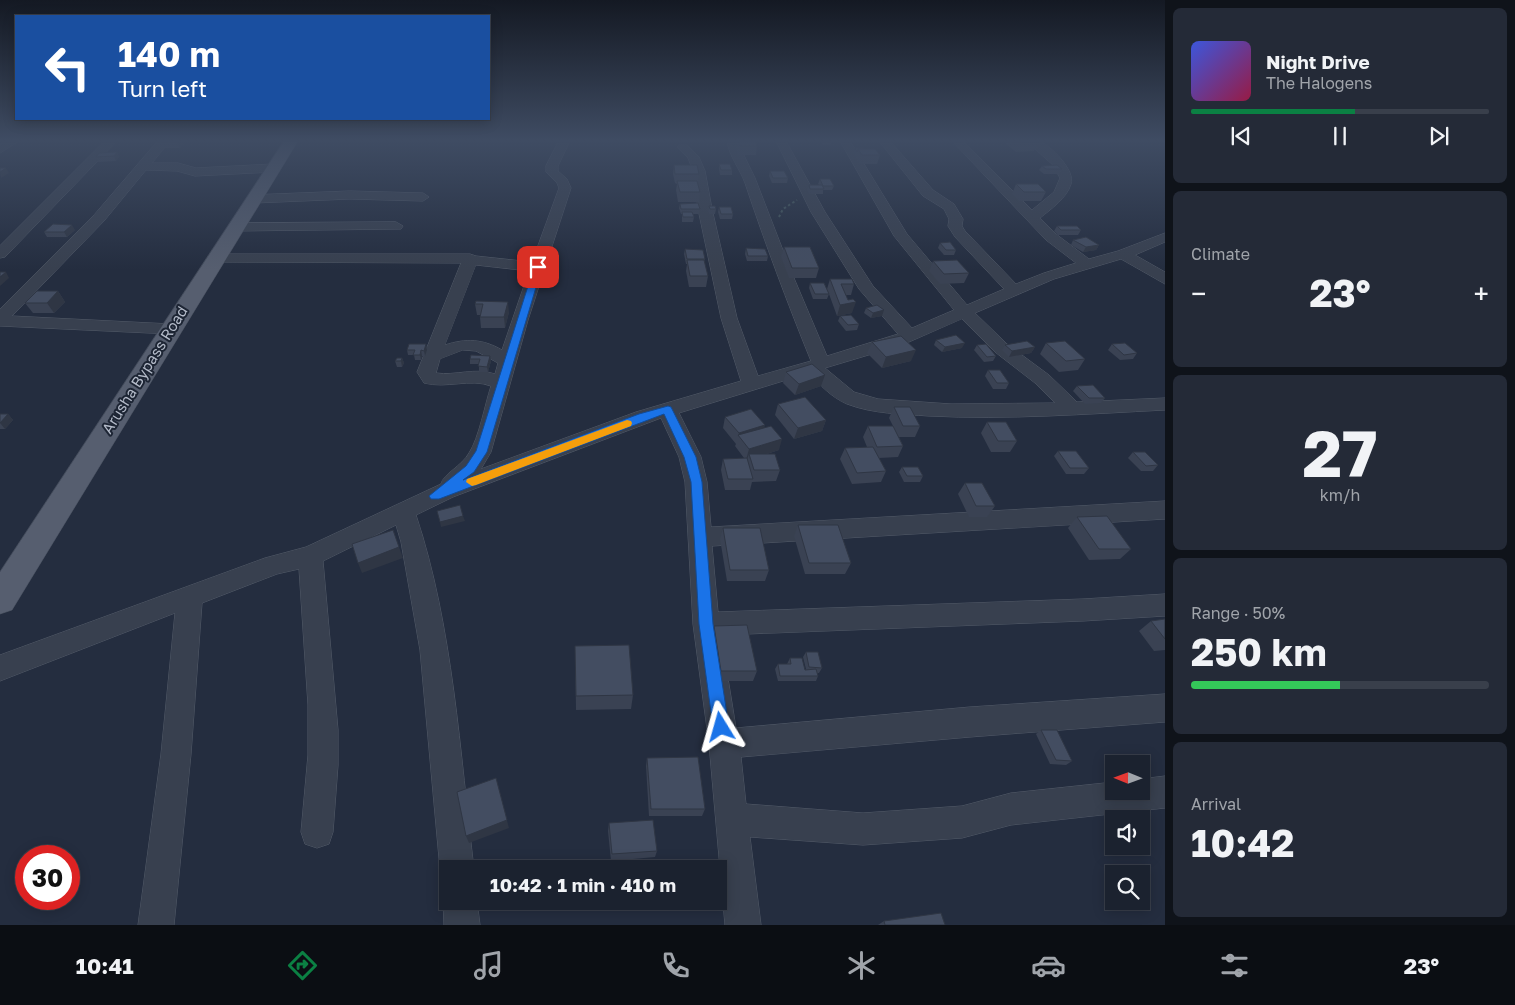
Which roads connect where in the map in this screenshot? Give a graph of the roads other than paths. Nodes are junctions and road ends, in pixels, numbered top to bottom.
1 (69, 184) edge
2 (128, 184) edge
3 (264, 184) edge
4 (564, 184) edge
5 (701, 184) edge
6 (751, 184) edge
7 (803, 184) edge
8 (870, 184) edge
9 (921, 184) edge
10 (1000, 184) edge
11 (1065, 184) edge
12 (423, 197) dead end
13 (254, 199) junction
14 (1032, 217) junction
15 (396, 226) dead end
16 (236, 227) junction
17 (1165, 237) edge
18 (0, 254) edge
19 (1123, 254) junction
20 (217, 258) junction
21 (470, 258) junction
22 (1086, 264) junction
23 (538, 267) junction
24 (1165, 279) edge
25 (1014, 291) junction
26 (963, 312) junction
27 (0, 320) edge
28 (171, 330) junction
29 (909, 335) junction
30 (432, 356) junction
31 (508, 361) junction
32 (817, 365) junction
33 (502, 382) junction
34 (751, 384) junction
35 (1165, 404) edge
36 (1072, 408) junction
37 (668, 410) junction
38 (435, 496) junction
39 (1165, 510) edge
40 (403, 511) junction
41 (700, 536) junction
42 (311, 556) junction
43 (190, 596) junction
44 (0, 600) edge
45 (1165, 605) edge
46 (706, 624) junction
47 (0, 668) edge
48 (1165, 708) edge
49 (724, 744) junction
50 (1165, 792) edge
51 (731, 820) junction
52 (317, 832) dead end
53 (456, 860) edge
54 (461, 910) edge
55 (156, 925) edge
56 (462, 925) edge
57 (744, 925) edge

1 - 18 street
2 - 27 street
3 - 13 main road, Arusha Bypass Road
4 - 23 street
5 - 34 street
6 - 32 street
7 - 29 street
8 - 26 street
9 - 25 street
10 - 14 street
11 - 14 street
12 - 13 street
13 - 16 main road, Arusha Bypass Road
14 - 22 street
15 - 16 street
16 - 20 main road, Arusha Bypass Road
17 - 19 street
19 - 22 street
19 - 24 street
20 - 21 street
20 - 28 main road, Arusha Bypass Road
21 - 23 street
21 - 30 street
22 - 25 street
23 - 31 street
25 - 26 street
26 - 29 street
26 - 36 street
27 - 28 street
28 - 44 main road, Arusha Bypass Road
29 - 32 street
30 - 31 street
30 - 33 street
31 - 33 street
32 - 34 street
32 - 36 street
33 - 38 street
34 - 37 street
35 - 36 street
37 - 38 street
37 - 41 street
38 - 40 street
39 - 41 street
40 - 42 street
40 - 53 street
41 - 46 street
42 - 43 street
42 - 52 street
43 - 47 street
43 - 55 street
45 - 46 street
46 - 49 street
48 - 49 street
49 - 51 street
50 - 51 street
51 - 57 street
54 - 56 street

